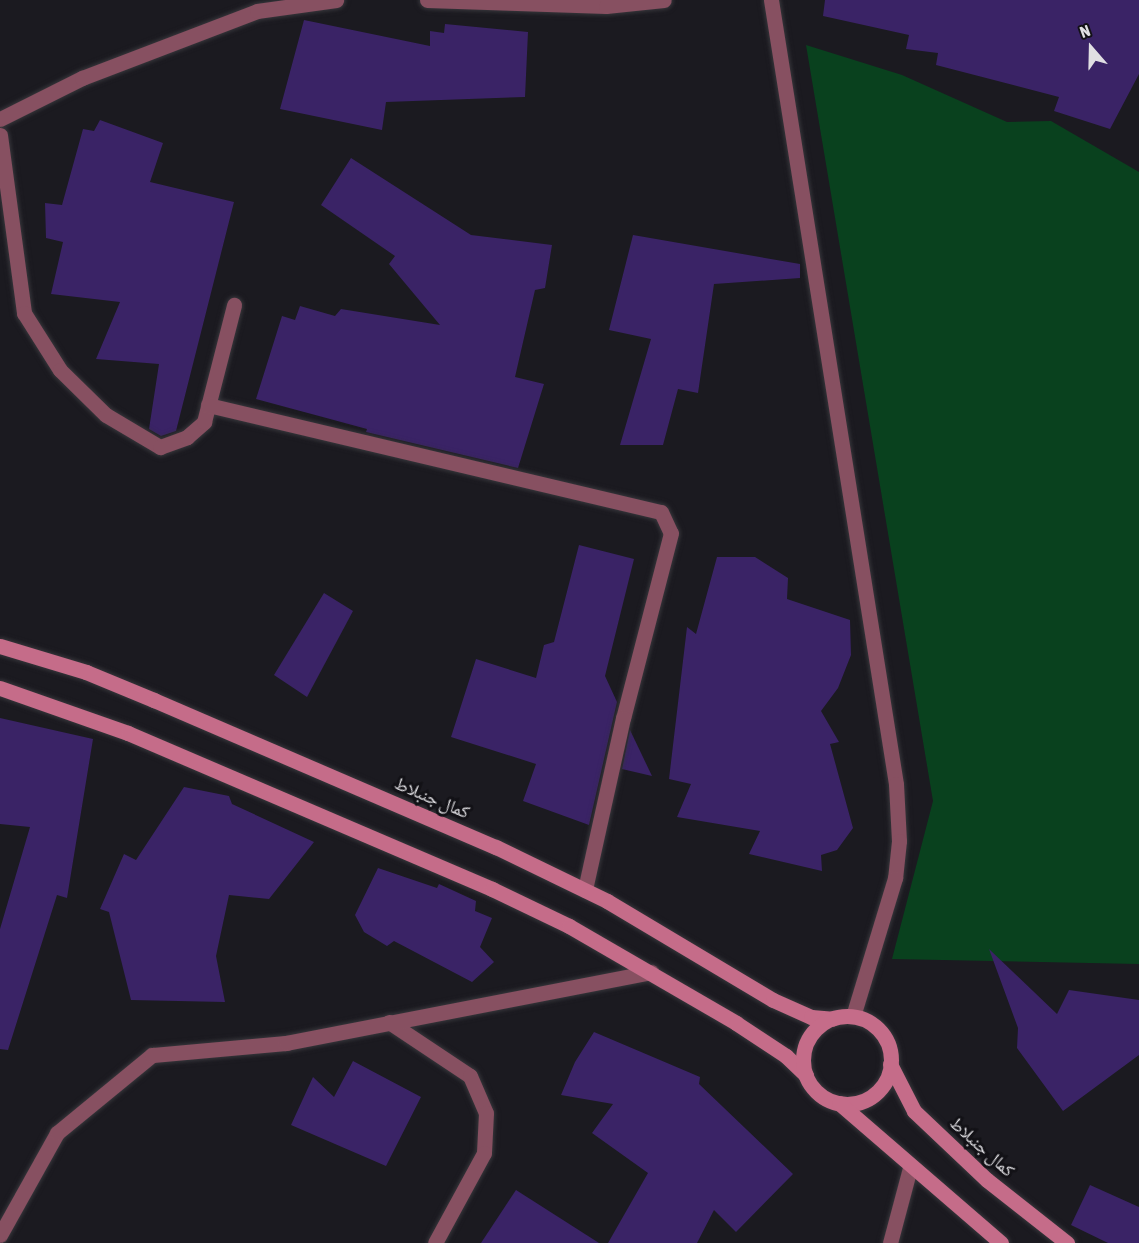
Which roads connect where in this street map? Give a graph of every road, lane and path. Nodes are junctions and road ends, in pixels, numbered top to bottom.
1 (336, 0) edge
2 (427, 0) edge
3 (664, 0) edge
4 (771, 0) edge
5 (0, 119) edge
6 (0, 135) edge
7 (234, 305) dead end
8 (208, 405) junction
9 (0, 646) edge
10 (0, 688) edge
11 (585, 890) junction
12 (651, 972) junction
13 (853, 1016) junction
14 (832, 1019) junction
15 (389, 1022) junction
16 (890, 1064) junction
17 (806, 1075) junction
18 (839, 1103) junction
19 (910, 1168) junction
20 (0, 1235) edge
21 (435, 1243) edge
22 (890, 1243) edge
23 (1000, 1243) edge
24 (1067, 1243) edge

1 - 5 street
2 - 3 street
4 - 13 street
6 - 8 street
7 - 8 street
8 - 11 street
9 - 11 main road, كمال جنبلاط
10 - 12 main road
11 - 14 main road, كمال جنبلاط
12 - 15 street
12 - 17 main road
13 - 14 main road
13 - 16 main road
14 - 17 main road
15 - 20 street
15 - 21 street
16 - 18 main road
16 - 24 main road, كمال جنبلاط
17 - 18 main road
18 - 19 main road
19 - 22 street
19 - 23 main road

